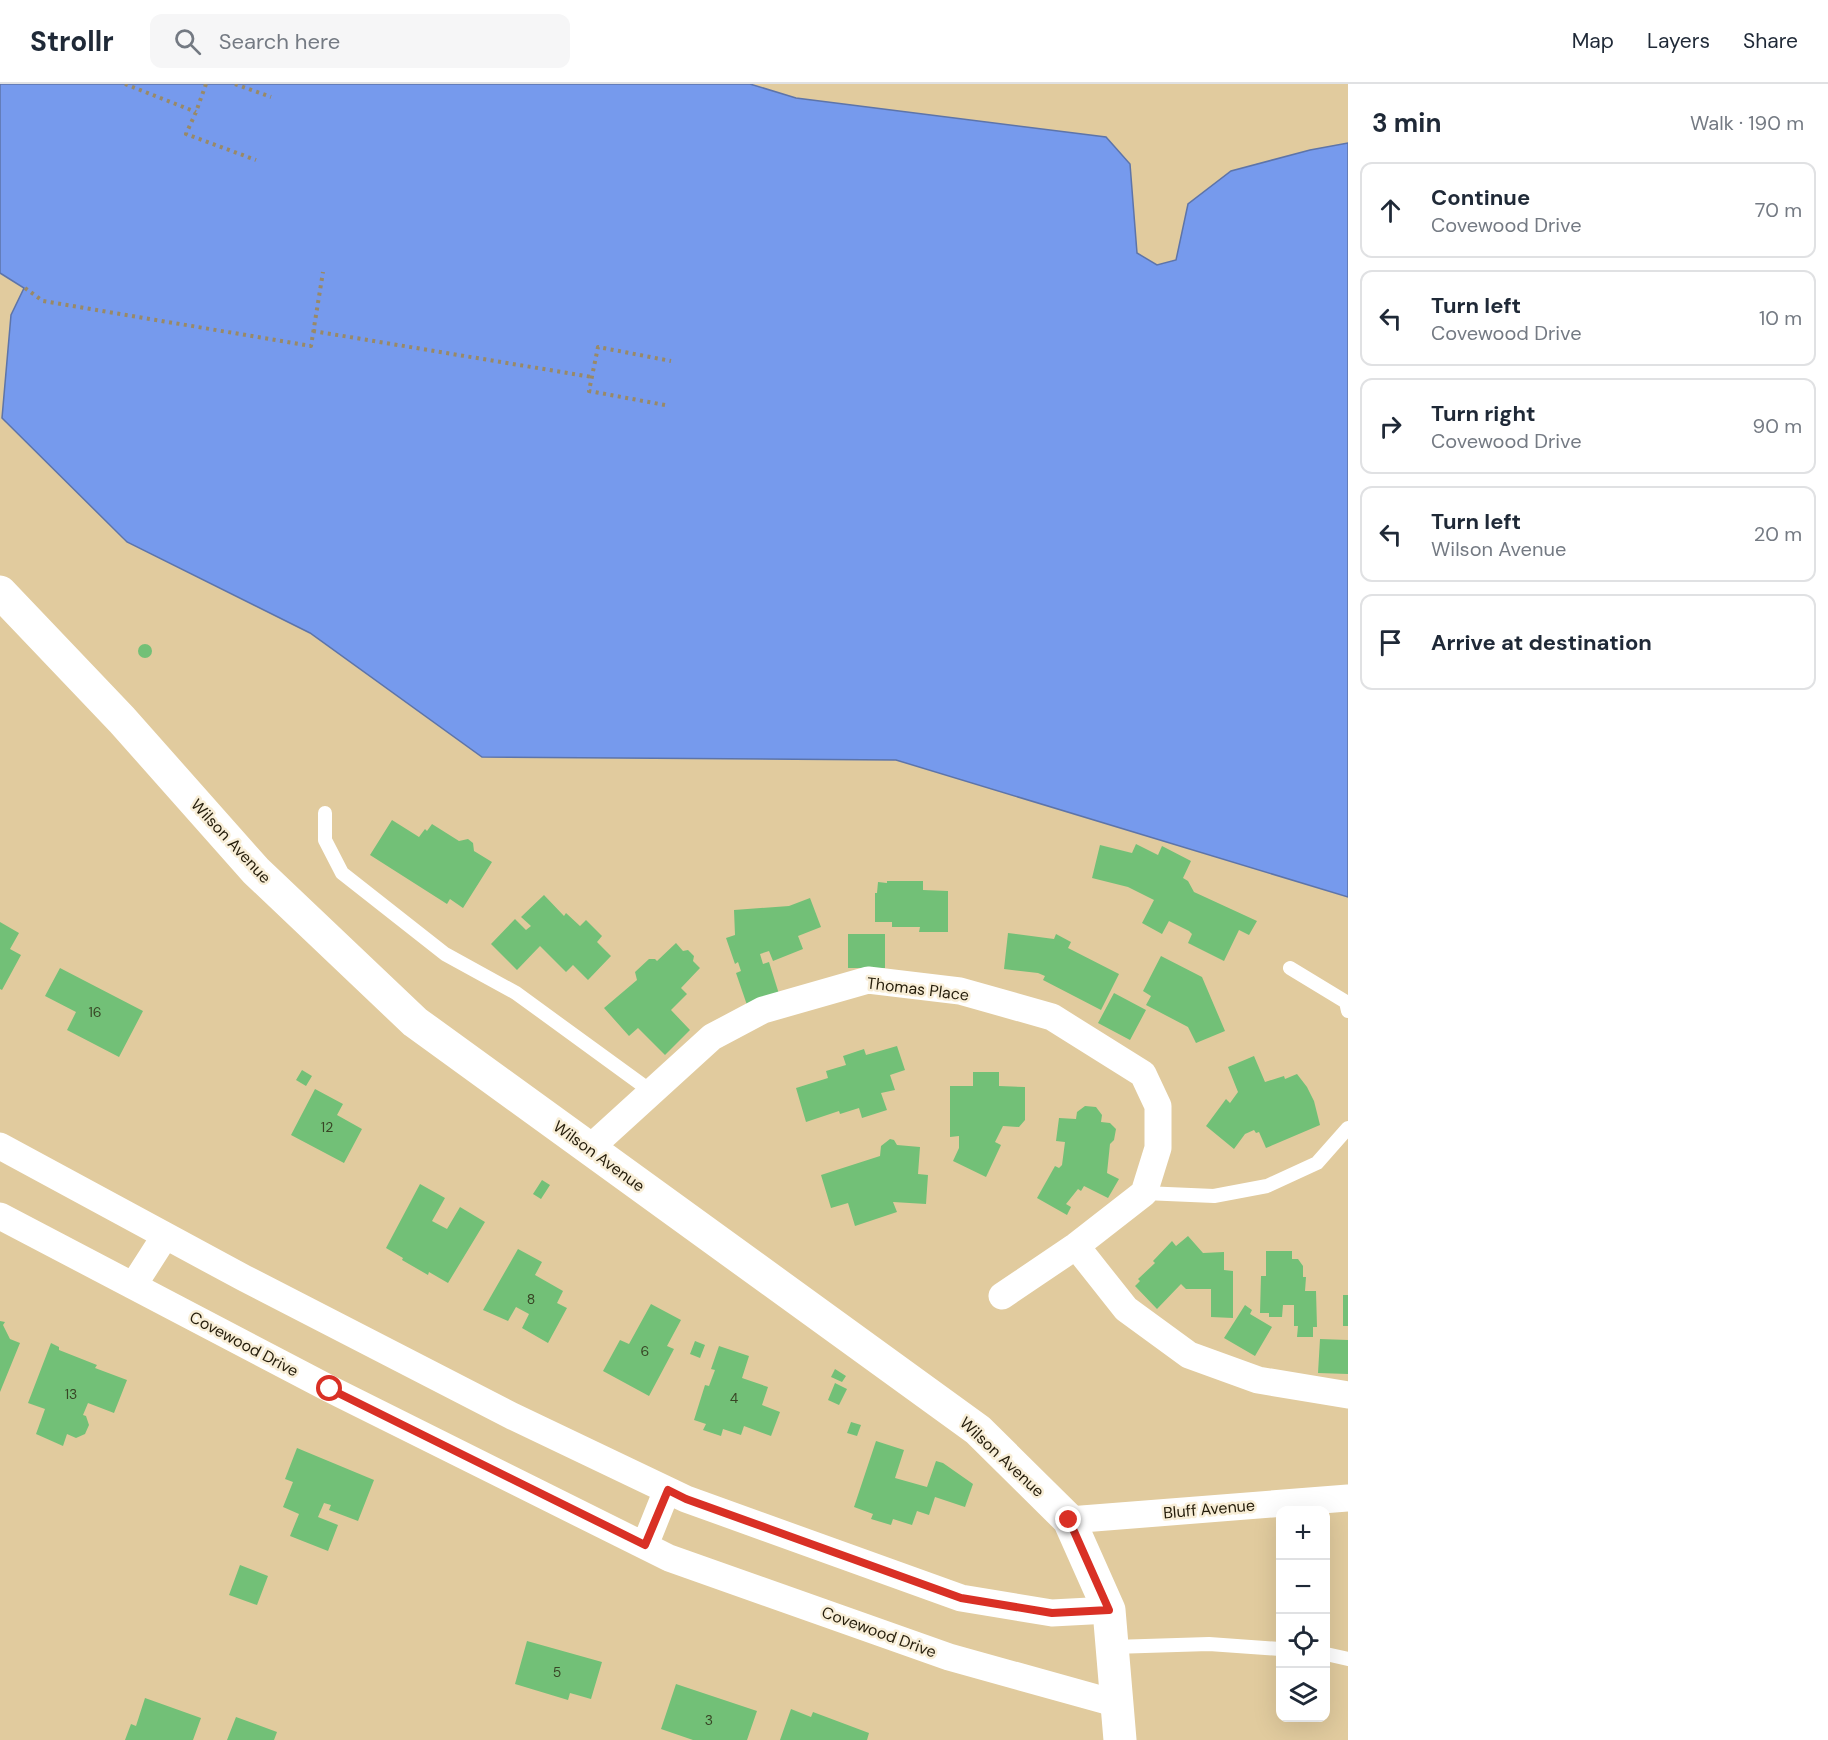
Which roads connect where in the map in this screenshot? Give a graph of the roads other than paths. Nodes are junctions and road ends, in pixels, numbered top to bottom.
1 (0, 592) edge
2 (325, 813) dead end
3 (1290, 968) dead end
4 (1348, 1011) edge
5 (652, 1092) junction
6 (1348, 1128) edge
7 (0, 1146) edge
8 (589, 1149) junction
9 (1144, 1193) junction
10 (0, 1216) edge
11 (165, 1236) junction
12 (1076, 1246) junction
13 (133, 1286) junction
14 (1002, 1296) dead end
15 (1348, 1395) edge
16 (668, 1490) junction
17 (1348, 1498) edge
18 (1069, 1520) junction
19 (645, 1545) junction
20 (1109, 1610) junction
21 (1113, 1647) junction
22 (1276, 1649) edge
23 (1330, 1655) edge
24 (1348, 1659) edge
25 (1118, 1704) junction
26 (1120, 1740) edge

1 - 8 main road, Wilson Avenue
2 - 5 lane
3 - 4 lane
5 - 8 street, Thomas Place
5 - 9 street, Thomas Place
6 - 9 lane
7 - 11 street
8 - 18 main road, Wilson Avenue
9 - 12 street
10 - 13 street, Covewood Drive
11 - 13 street
11 - 16 street
12 - 14 street
12 - 15 street
13 - 19 street, Covewood Drive
16 - 19 street
16 - 20 street
17 - 18 street, Bluff Avenue
18 - 20 main road, Wilson Avenue
19 - 25 street, Covewood Drive
20 - 21 main road, Wilson Avenue
21 - 22 lane
21 - 25 main road, Wilson Avenue
23 - 24 lane
25 - 26 main road, Wilson Avenue

